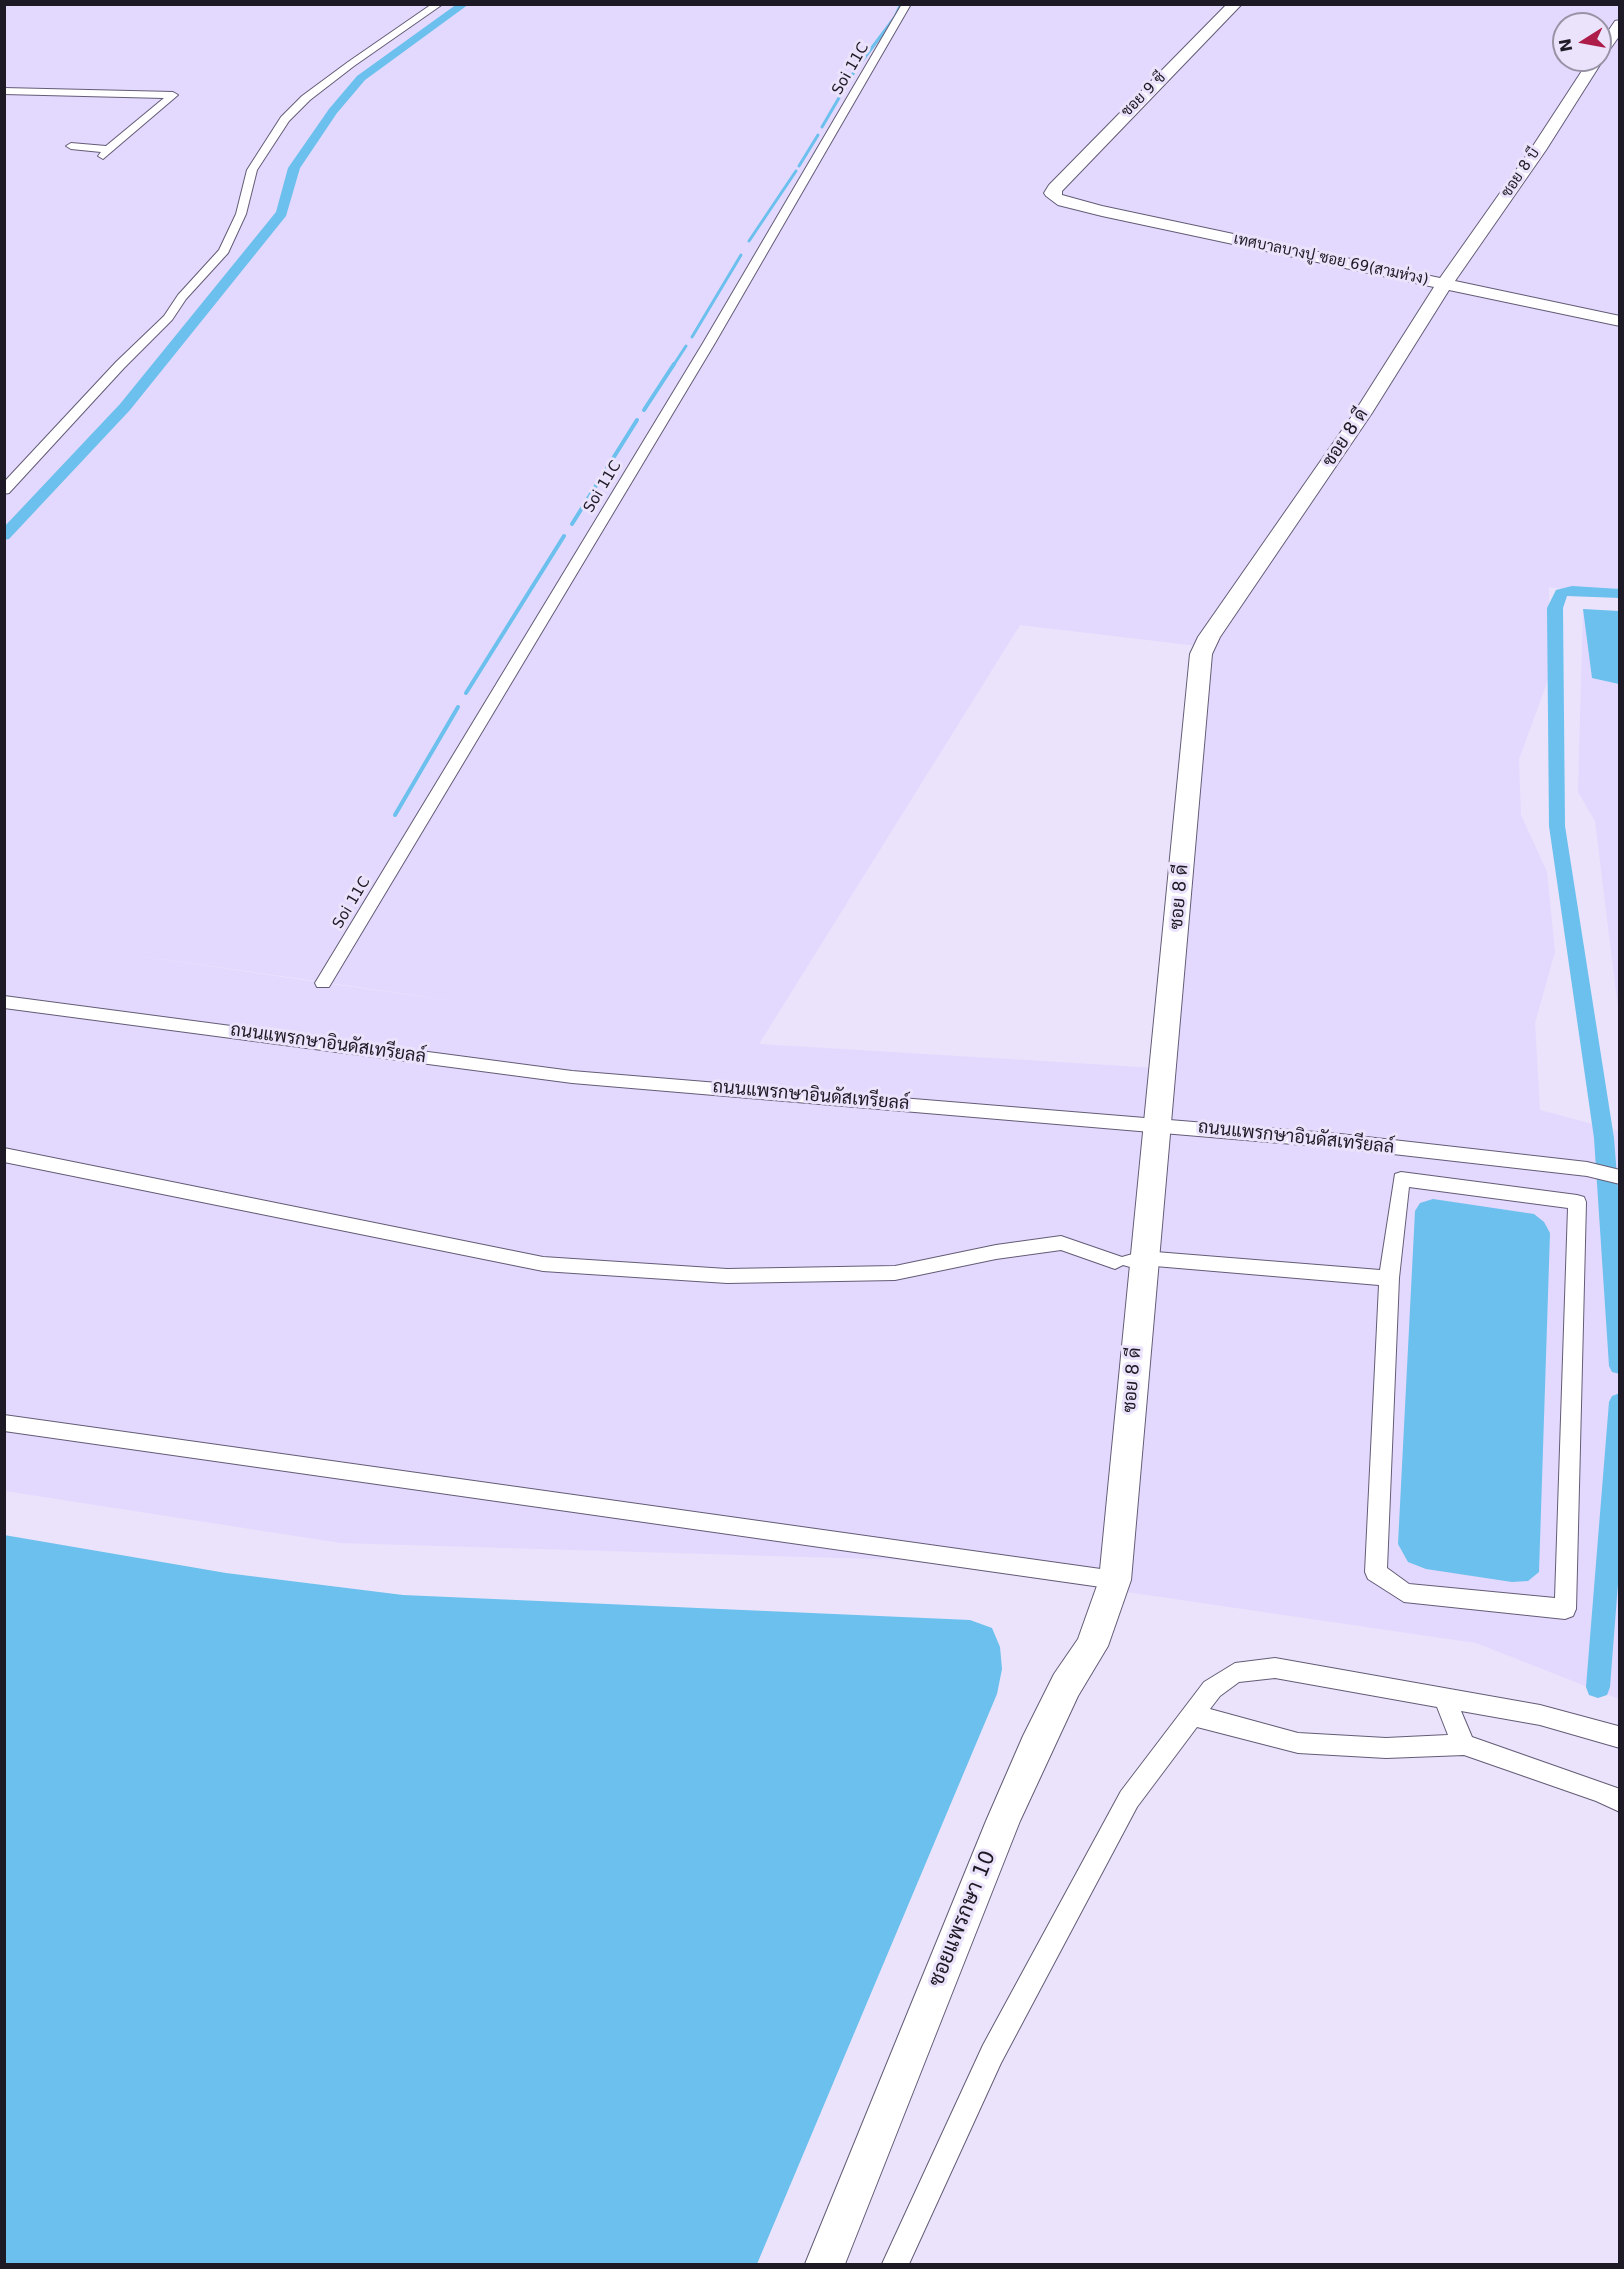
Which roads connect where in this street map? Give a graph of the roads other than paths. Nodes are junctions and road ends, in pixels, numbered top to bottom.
1 (439, 4) edge
2 (907, 4) edge
3 (1235, 4) edge
4 (1588, 72) edge
5 (4, 92) edge
6 (71, 146) dead end
7 (1055, 188) joint
8 (1444, 285) junction
9 (1620, 321) edge
10 (4, 490) edge
11 (323, 983) dead end
12 (4, 1002) edge
13 (1157, 1124) junction
14 (4, 1155) edge
15 (1620, 1177) edge
16 (1130, 1260) junction
17 (1389, 1278) junction
18 (4, 1423) edge
19 (1115, 1580) junction
20 (1444, 1698) junction
21 (1192, 1715) junction
22 (1620, 1738) edge
23 (1464, 1745) junction
24 (1620, 1801) edge
25 (825, 2265) edge
26 (895, 2265) edge

1 - 10 street
2 - 11 street, Soi 11C
3 - 7 street, ซอย 9 ซี
4 - 8 street, ซอย 8 บี
5 - 6 street
7 - 8 street, เทศบาลบางปู ซอย 69(สามห่วง)
8 - 9 street, เทศบาลบางปู ซอย 69(สามห่วง)
8 - 13 street, ซอย 8 ดี
12 - 13 street, ถนนแพรกษาอินดัสเทรียลล์
13 - 15 street, ถนนแพรกษาอินดัสเทรียลล์
13 - 16 street, ซอย 8 ดี
14 - 16 street
16 - 17 street
16 - 19 street, ซอย 8 ดี
17 - 17 street
18 - 19 street
19 - 25 street, ซอยแพรกษา 10
20 - 21 street
20 - 22 street
20 - 23 street
21 - 23 street
21 - 26 street
23 - 24 street

